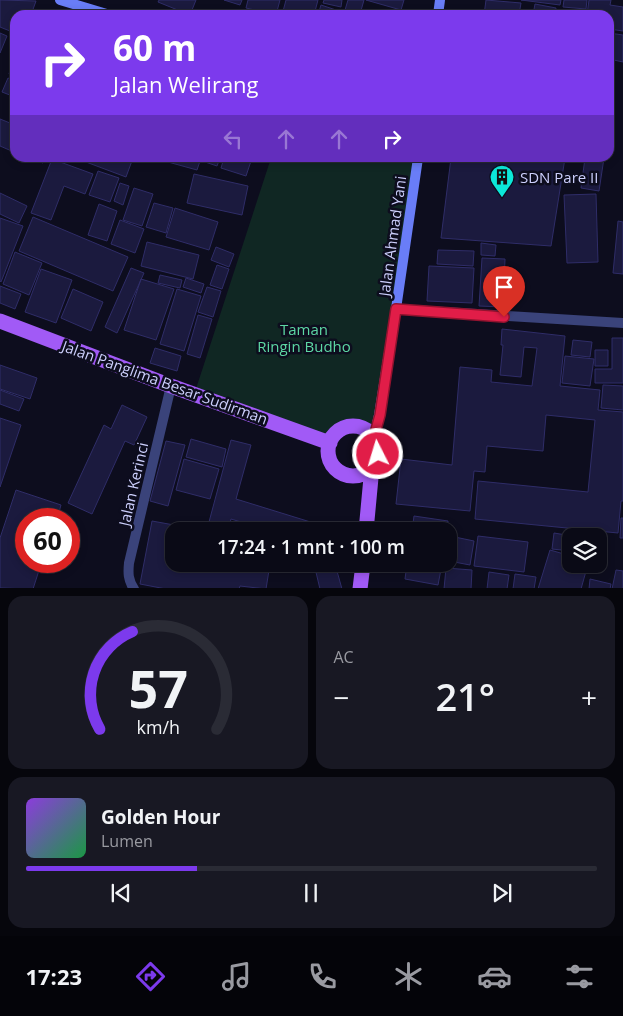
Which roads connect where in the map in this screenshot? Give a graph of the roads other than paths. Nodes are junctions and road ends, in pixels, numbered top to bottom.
1 (60, 0) edge
2 (93, 10) edge
3 (417, 162) edge
4 (396, 309) junction
5 (0, 321) edge
6 (623, 323) edge
7 (171, 386) junction
8 (374, 437) junction
9 (330, 443) junction
10 (372, 468) junction
11 (367, 522) edge
12 (362, 572) edge
13 (134, 588) edge
14 (360, 588) edge

1 - 2 main road
3 - 4 main road, Jalan Ahmad Yani
4 - 6 street
4 - 8 main road, Jalan Ahmad Yani
5 - 7 main road, Jalan Panglima Besar Sudirman
7 - 9 main road, Jalan Panglima Besar Sudirman
7 - 13 street, Jalan Kerinci
8 - 9 main road
8 - 10 main road
9 - 10 main road
10 - 11 main road
12 - 14 main road

